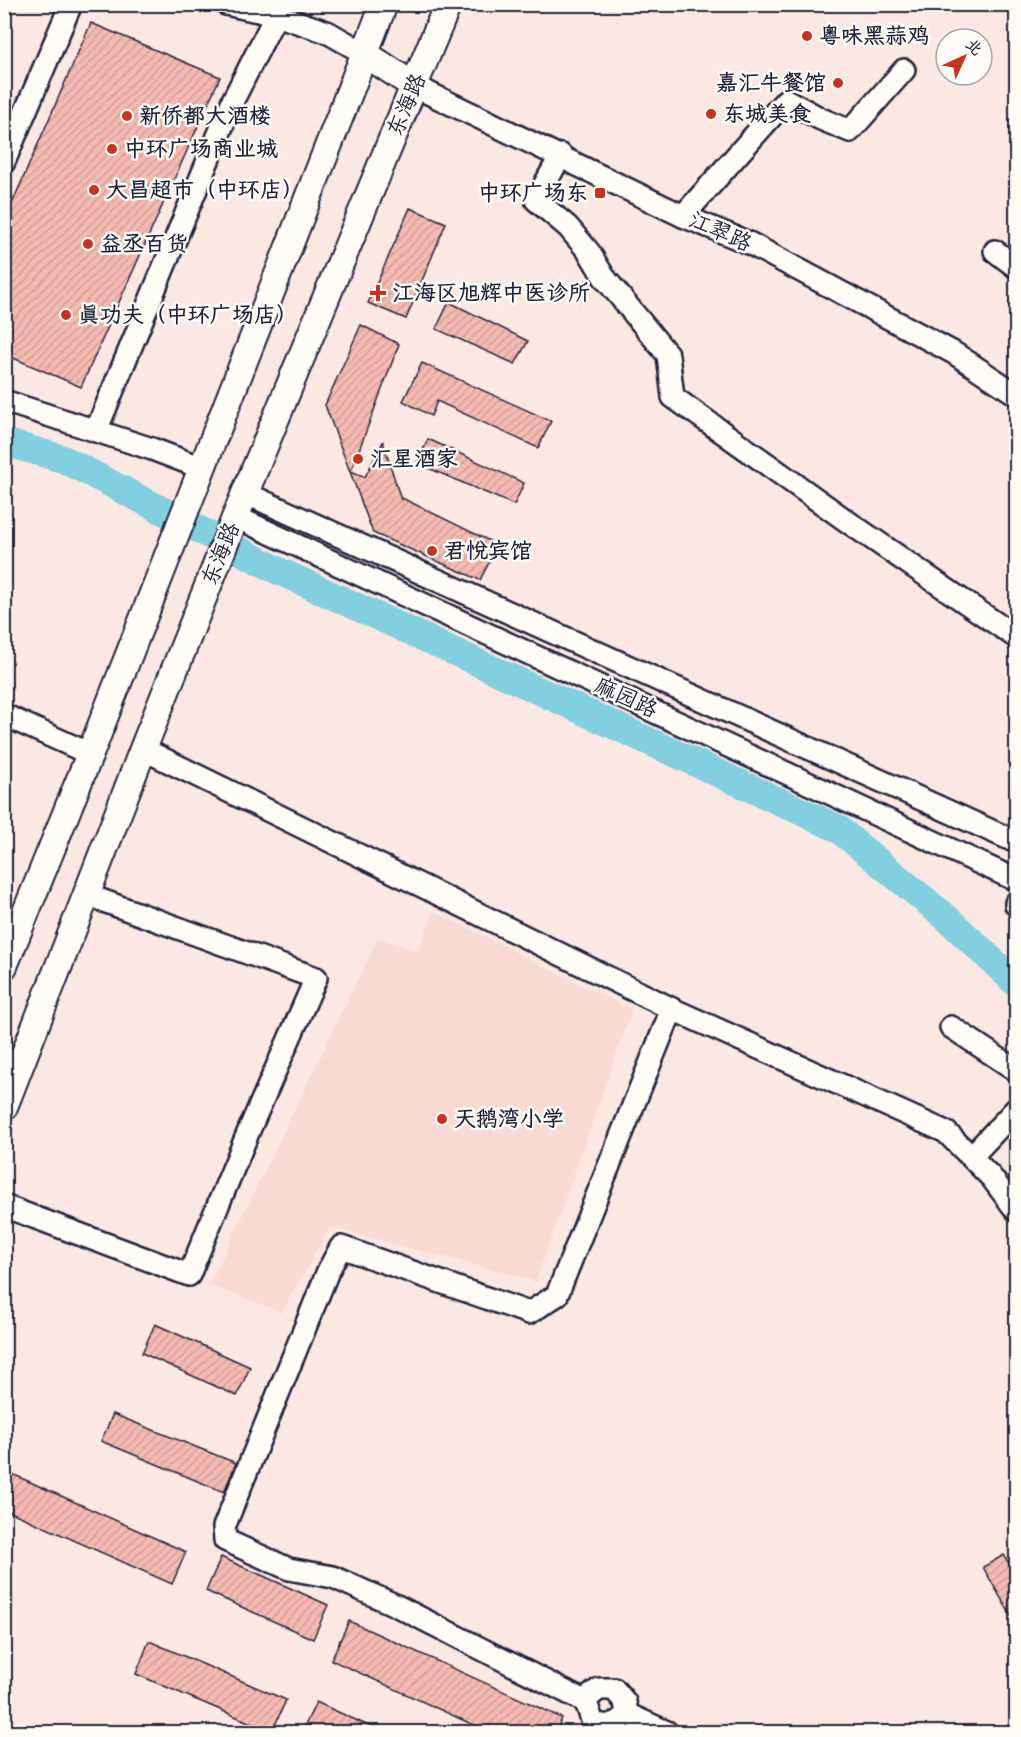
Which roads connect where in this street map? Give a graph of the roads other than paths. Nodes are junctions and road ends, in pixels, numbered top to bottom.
1 (71, 4) edge
2 (226, 4) edge
3 (384, 4) edge
4 (448, 4) edge
5 (276, 15) junction
6 (364, 53) junction
7 (904, 69) dead end
8 (414, 86) junction
9 (561, 155) junction
10 (4, 162) edge
11 (683, 216) junction
12 (994, 251) dead end
13 (1017, 267) edge
14 (1017, 394) edge
15 (4, 401) edge
16 (96, 431) junction
17 (202, 469) junction
18 (246, 493) junction
19 (236, 518) junction
20 (1017, 637) edge
21 (4, 715) edge
22 (143, 749) junction
23 (90, 754) junction
24 (1017, 842) edge
25 (1017, 879) edge
26 (87, 895) junction
27 (4, 966) edge
28 (672, 1009) junction
29 (951, 1027) dead end
30 (1017, 1070) edge
31 (4, 1107) edge
32 (1017, 1109) edge
33 (971, 1156) junction
34 (4, 1206) edge
35 (1017, 1210) edge
36 (586, 1702) junction
37 (627, 1714) junction
38 (591, 1728) edge
39 (667, 1732) edge

1 - 10 street
2 - 5 street
3 - 6 main road
4 - 8 main road, 东海路
5 - 6 street
5 - 16 street
6 - 8 main road
6 - 17 main road
7 - 11 street
8 - 9 street, 江翠路
8 - 18 main road, 东海路
9 - 11 street, 江翠路
9 - 20 street
11 - 14 street, 江翠路
12 - 13 street
15 - 16 street
16 - 17 street
17 - 23 main road
18 - 19 main road, 东海路
18 - 24 street, 麻园路
19 - 22 main road, 东海路
19 - 25 street, 麻园路
21 - 23 street
22 - 26 main road, 东海路
22 - 28 street
23 - 27 main road
26 - 31 main road, 东海路
26 - 34 street
28 - 33 street
28 - 36 street
29 - 30 street
32 - 33 street
33 - 35 street
36 - 37 street
36 - 38 street
37 - 38 street
37 - 39 street

